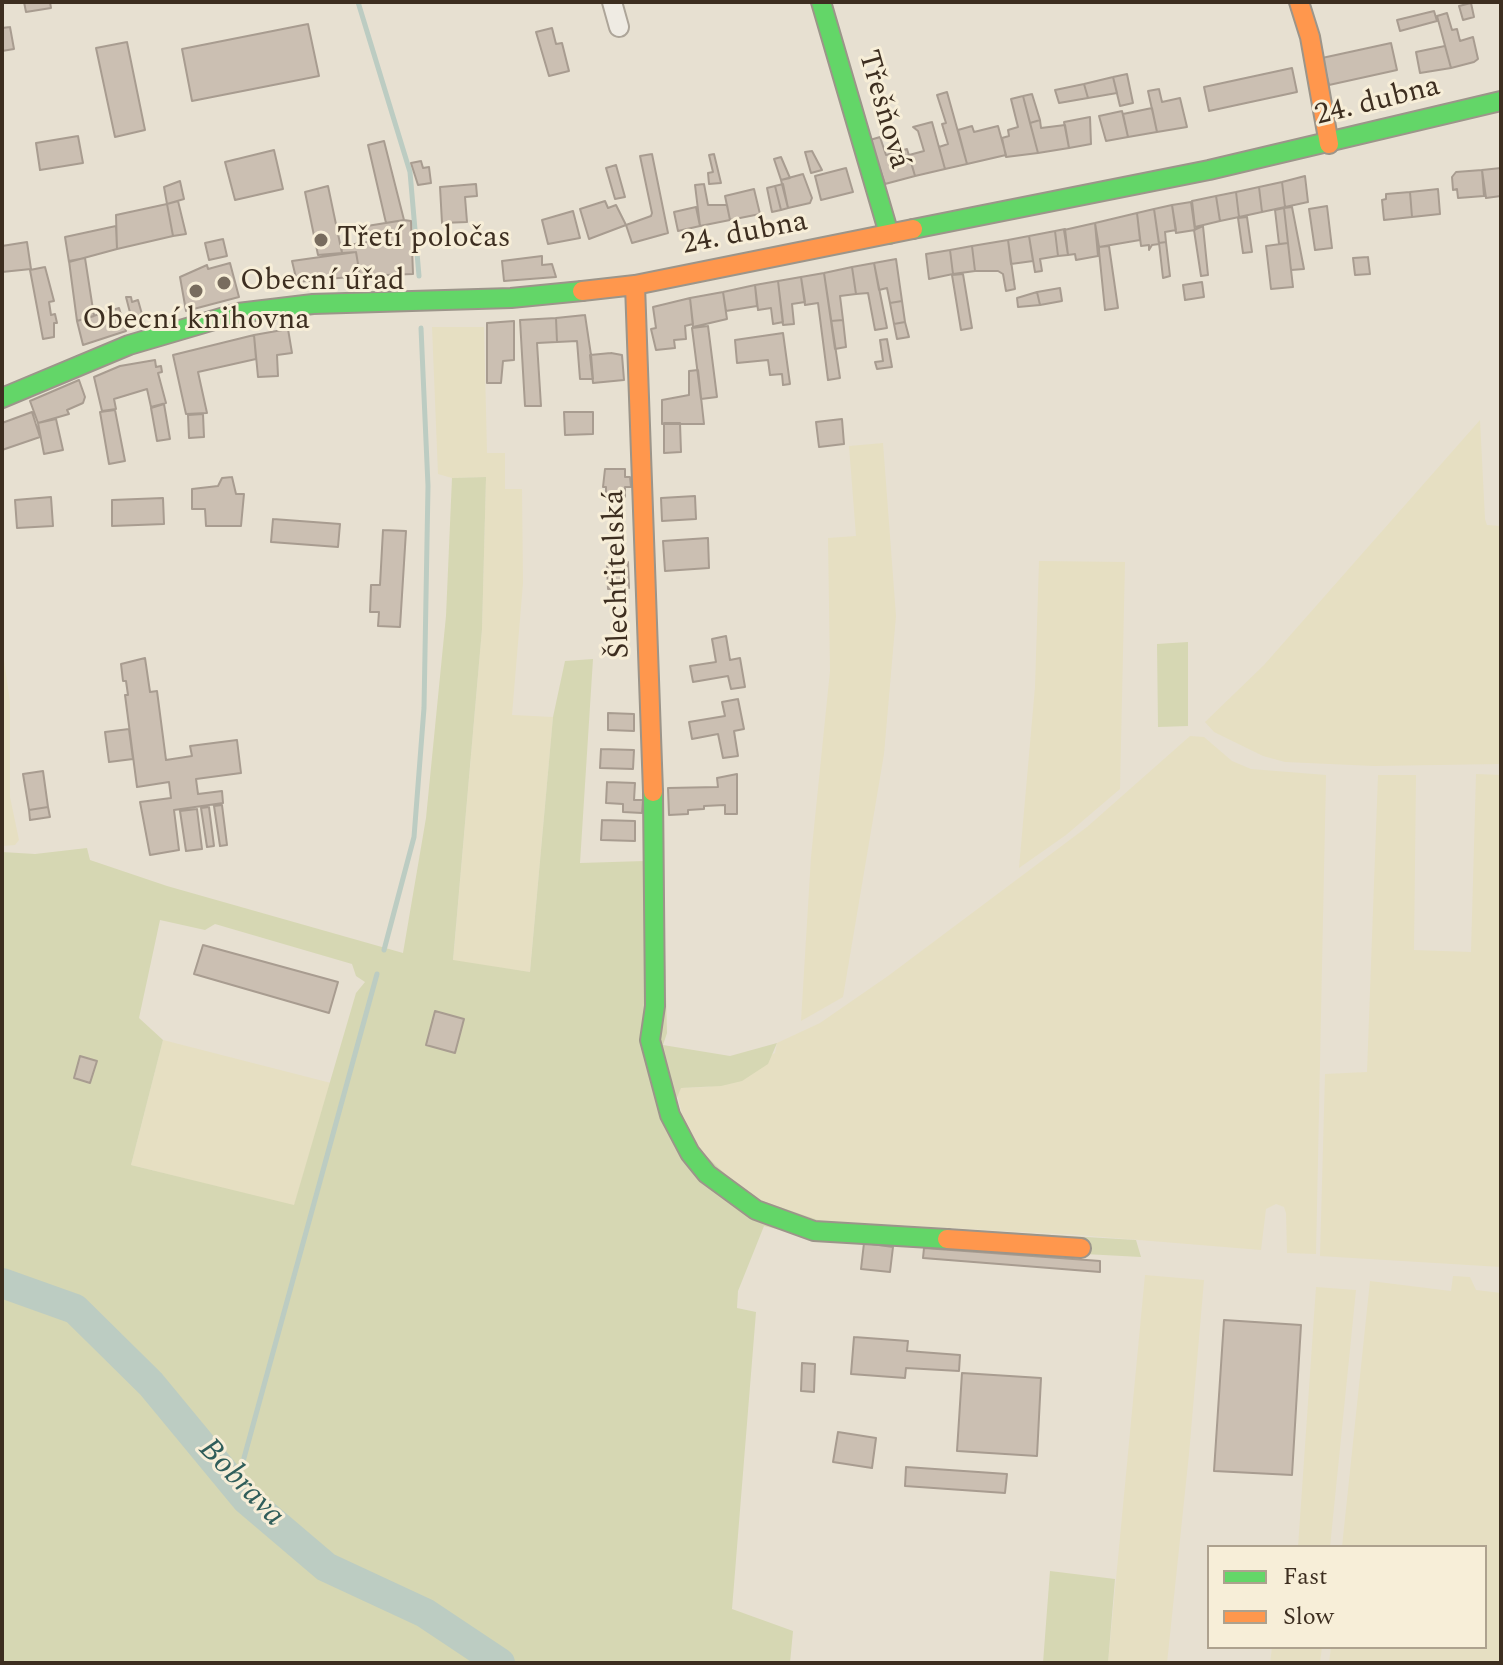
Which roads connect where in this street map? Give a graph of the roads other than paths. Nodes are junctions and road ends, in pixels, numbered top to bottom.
1 (612, 2) edge
2 (821, 2) edge
3 (1299, 2) edge
4 (619, 27) dead end
5 (1501, 101) edge
6 (1329, 144) junction
7 (889, 234) junction
8 (635, 285) junction
9 (2, 398) edge
10 (1081, 1248) dead end

1 - 4 street
2 - 7 street, Třešňová
3 - 6 street
5 - 6 street, 24. dubna
6 - 7 street, 24. dubna
7 - 8 street, 24. dubna
8 - 9 street, 24. dubna
8 - 10 street, Šlechtitelská

